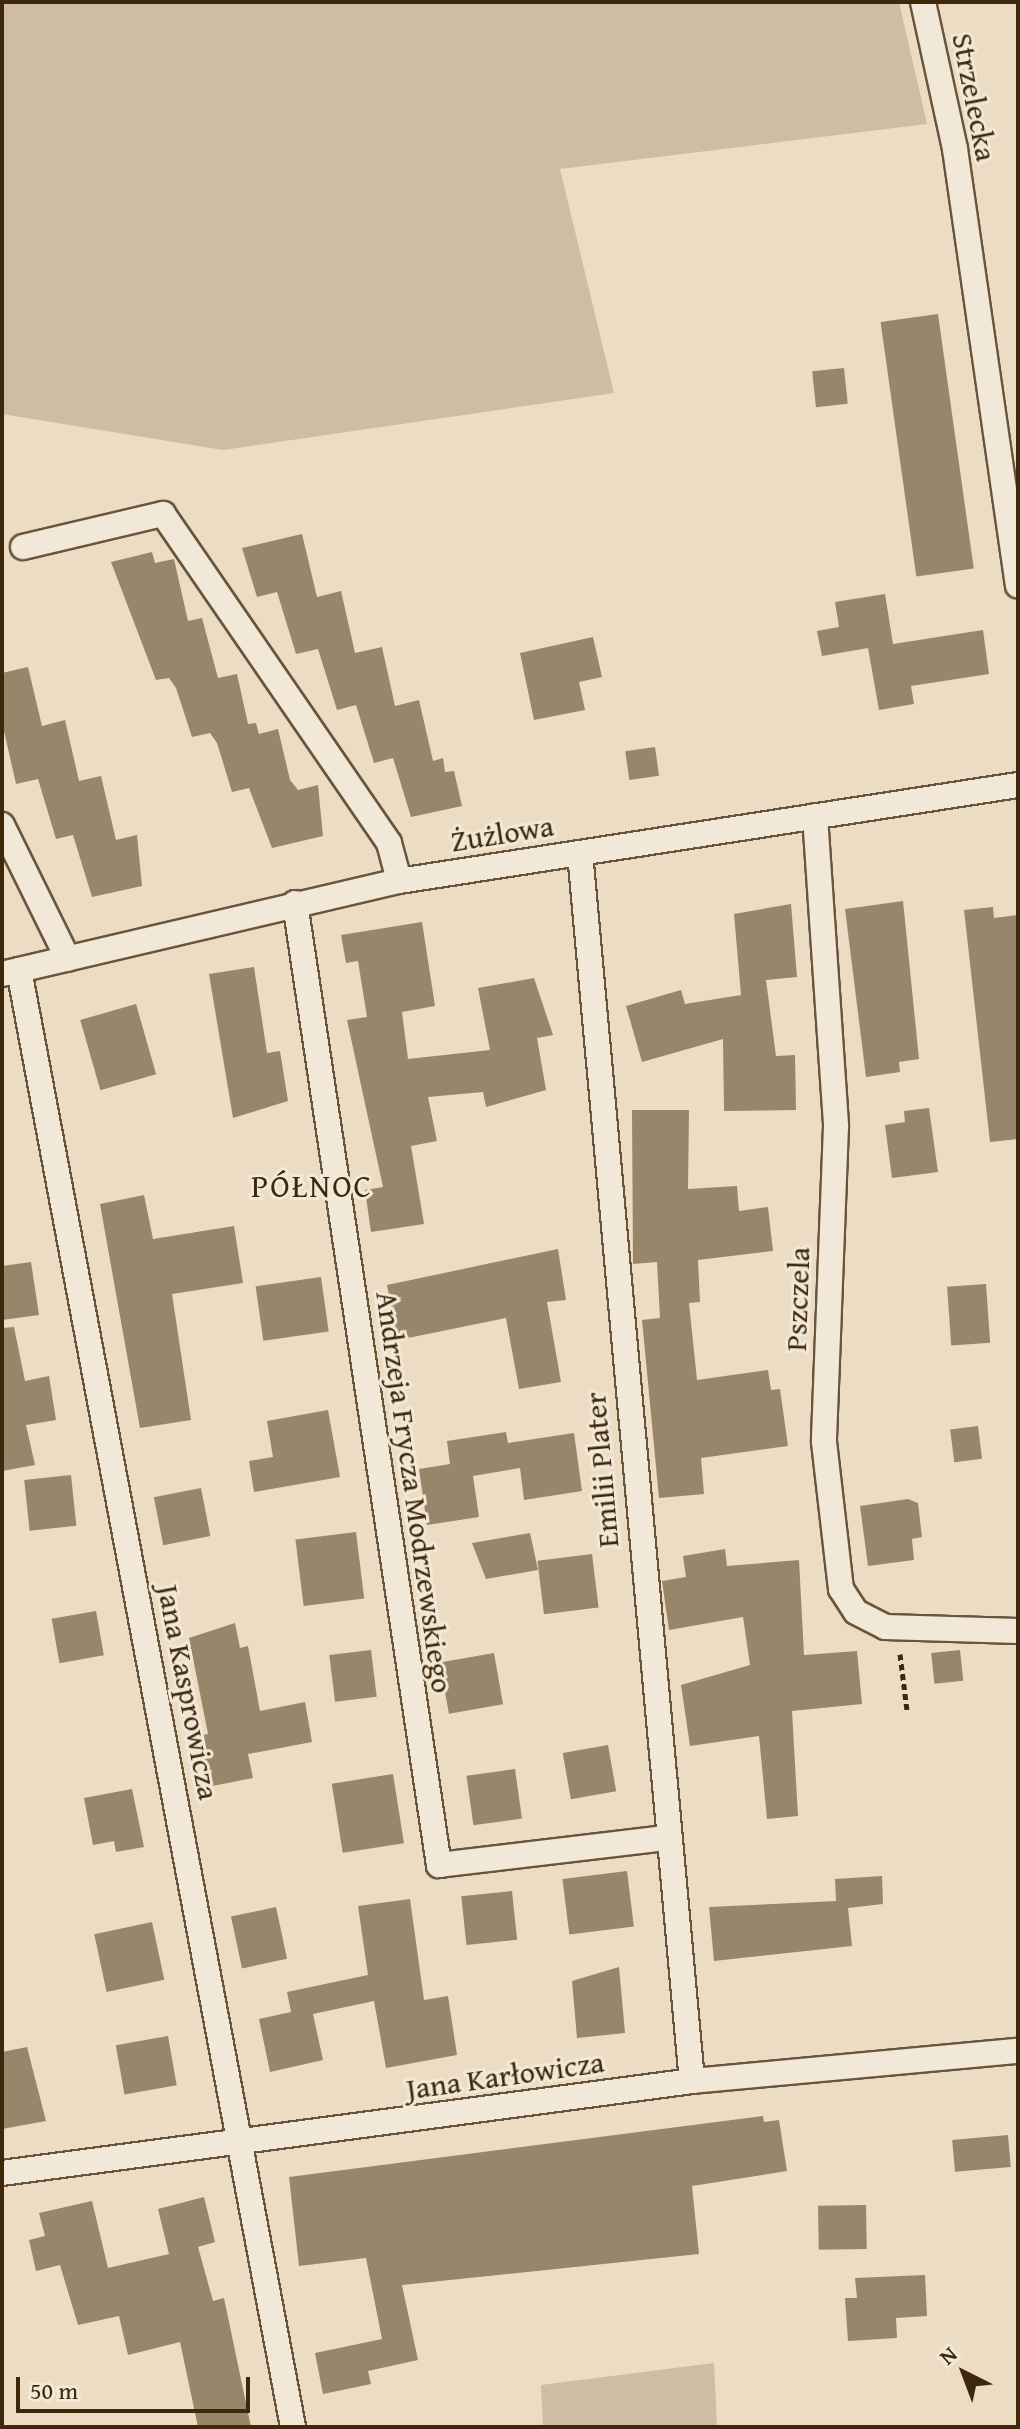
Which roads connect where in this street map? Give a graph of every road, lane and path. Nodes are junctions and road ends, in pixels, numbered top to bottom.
1 (923, 2) edge
2 (23, 547) dead end
3 (1018, 585) edge
4 (1018, 785) edge
5 (815, 816) junction
6 (2, 825) edge
7 (580, 853) junction
8 (399, 881) junction
9 (295, 903) junction
10 (68, 959) junction
11 (11, 972) edge
12 (898, 1630) junction
13 (1018, 1631) edge
14 (907, 1710) dead end
15 (666, 1838) junction
16 (1018, 2051) edge
17 (692, 2081) junction
18 (242, 2145) junction
19 (2, 2173) edge
20 (293, 2427) edge

1 - 3 street, Strzelecka
2 - 8 street
4 - 5 street, Żużlowa
5 - 7 street, Żużlowa
5 - 12 street, Pszczela
6 - 10 street
7 - 8 street, Żużlowa
7 - 15 street, Emilii Plater
8 - 9 street, Żużlowa
9 - 10 street, Żużlowa
9 - 15 street, Andrzeja Frycza Modrzewskiego
10 - 11 street, Żużlowa
11 - 18 street, Jana Kasprowicza
12 - 13 street, Pszczela
12 - 14 path
15 - 17 street, Emilii Plater
16 - 17 street, Jana Karłowicza
17 - 18 street, Jana Karłowicza
18 - 19 street, Jana Karłowicza
18 - 20 street, Jana Kasprowicza

